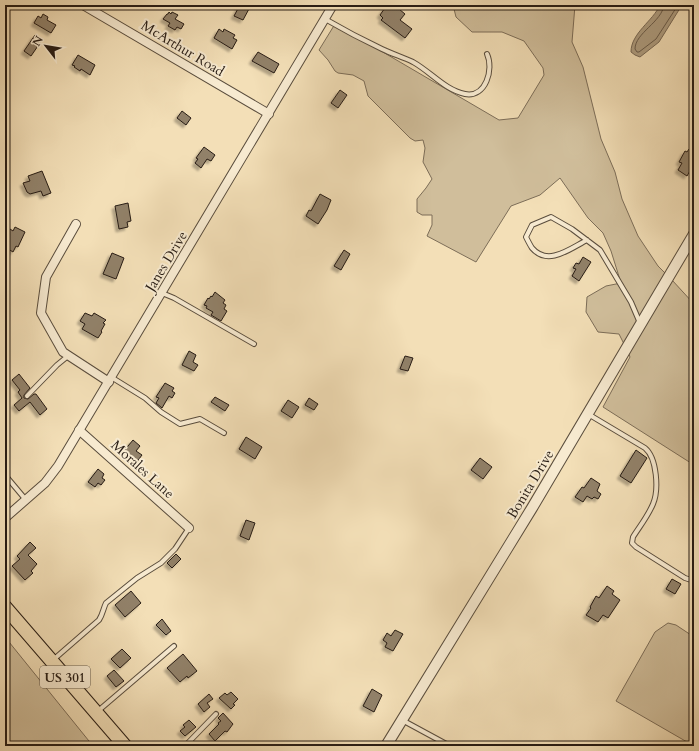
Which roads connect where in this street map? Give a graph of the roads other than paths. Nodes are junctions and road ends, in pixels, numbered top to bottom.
1 (83, 5) edge
2 (333, 5) edge
3 (325, 19) junction
4 (487, 54) dead end
5 (269, 114) junction
6 (76, 224) dead end
7 (694, 234) edge
8 (587, 240) junction
9 (162, 293) junction
10 (640, 324) junction
11 (254, 344) dead end
12 (68, 356) junction
13 (110, 379) junction
14 (27, 396) dead end
15 (587, 414) junction
16 (79, 430) junction
17 (224, 433) dead end
18 (5, 475) edge
19 (26, 500) junction
20 (5, 518) edge
21 (189, 528) joint
22 (694, 581) edge
23 (5, 608) edge
24 (174, 646) dead end
25 (51, 661) junction
26 (96, 713) junction
27 (216, 714) dead end
28 (402, 720) junction
29 (125, 746) edge
30 (185, 746) edge
31 (386, 746) edge
32 (450, 746) edge

1 - 5 street, McArthur Road
2 - 3 street, Janes Drive
3 - 4 lane
3 - 5 street, Janes Drive
5 - 9 street, Janes Drive
6 - 12 street
7 - 10 street, Bonita Drive
8 - 8 lane
8 - 10 lane
9 - 11 lane
9 - 13 street, Janes Drive
10 - 15 street, Bonita Drive
12 - 13 street
12 - 14 lane
13 - 16 street, Janes Drive
13 - 17 lane
15 - 22 lane
15 - 28 street, Bonita Drive
16 - 19 street, Janes Drive
16 - 21 street, Morales Lane
18 - 19 lane
19 - 20 street, Janes Drive
21 - 25 lane
23 - 25 main road, US 301
24 - 26 lane
25 - 26 main road, US 301
26 - 29 main road, US 301
27 - 30 lane
28 - 31 street, Bonita Drive
28 - 32 lane

